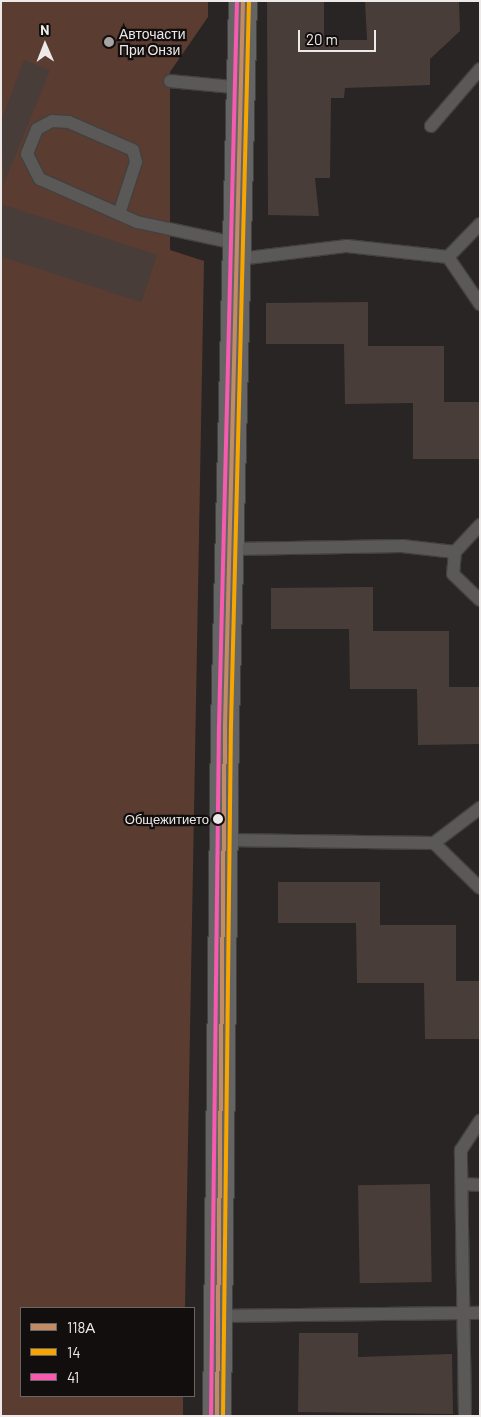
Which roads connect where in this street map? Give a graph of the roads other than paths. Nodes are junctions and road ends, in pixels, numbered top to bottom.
1 (243, 1) edge
2 (480, 69) edge
3 (170, 81) dead end
4 (242, 88) junction
5 (431, 126) dead end
6 (120, 214) junction
7 (480, 224) edge
8 (239, 252) junction
9 (448, 257) junction
10 (480, 304) edge
11 (480, 525) edge
12 (232, 549) junction
13 (456, 552) junction
14 (480, 600) edge
15 (480, 808) edge
16 (225, 840) junction
17 (434, 843) junction
18 (480, 888) edge
19 (480, 1121) edge
20 (462, 1184) junction
21 (480, 1185) edge
22 (461, 1313) junction
23 (480, 1313) edge
24 (220, 1316) junction
25 (217, 1416) edge
26 (466, 1416) edge

1 - 4 street
2 - 5 lane
3 - 4 lane
4 - 8 street
6 - 6 lane
6 - 8 lane
7 - 9 lane
8 - 9 lane
8 - 12 street
9 - 10 lane
11 - 13 lane
12 - 13 lane
12 - 16 street
13 - 14 lane
15 - 17 lane
16 - 17 lane
16 - 24 street
17 - 18 lane
19 - 20 lane
20 - 21 lane
20 - 22 lane
22 - 23 lane
22 - 24 lane
22 - 26 lane
24 - 25 street

